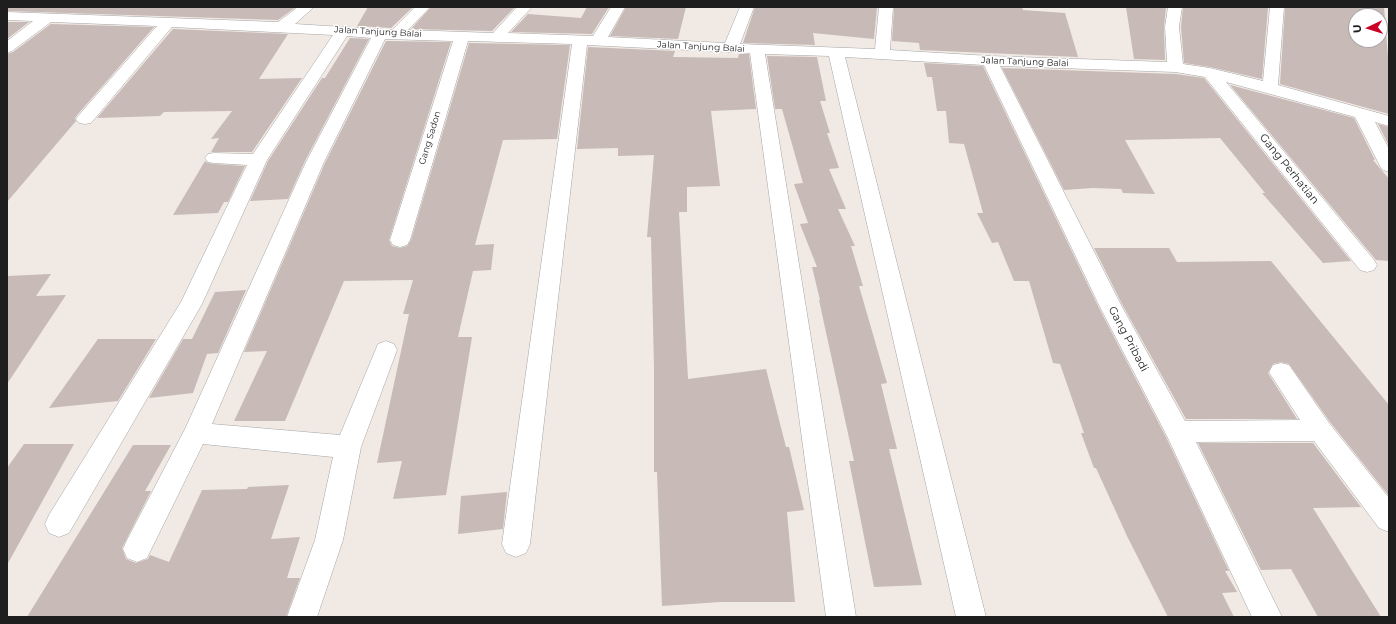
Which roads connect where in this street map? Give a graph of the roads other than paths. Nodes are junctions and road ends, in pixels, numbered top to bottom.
1 (16, 7) edge
2 (99, 7) edge
3 (307, 7) edge
4 (423, 7) edge
5 (525, 7) edge
6 (618, 7) edge
7 (747, 7) edge
8 (886, 7) edge
9 (1175, 7) edge
10 (1277, 7) edge
11 (226, 10) dead end
12 (7, 12) edge
13 (7, 16) edge
14 (47, 18) junction
15 (80, 20) junction
16 (168, 23) junction
17 (208, 24) junction
18 (281, 27) junction
19 (343, 31) junction
20 (388, 34) junction
21 (462, 36) junction
22 (496, 38) junction
23 (589, 41) junction
24 (7, 48) edge
25 (731, 48) junction
26 (757, 50) junction
27 (836, 52) junction
28 (882, 54) junction
29 (990, 60) junction
30 (1175, 67) junction
31 (1210, 73) junction
32 (1270, 88) junction
33 (1360, 112) junction
34 (85, 119) dead end
35 (1389, 121) edge
36 (214, 158) dead end
37 (258, 160) junction
38 (1389, 166) edge
39 (400, 240) dead end
40 (1367, 265) dead end
41 (386, 350) dead end
42 (1281, 372) dead end
43 (1320, 430) junction
44 (1178, 432) junction
45 (196, 433) junction
46 (348, 447) junction
47 (1389, 519) edge
48 (59, 524) dead end
49 (516, 544) dead end
50 (137, 549) dead end
51 (302, 617) edge
52 (841, 617) edge
53 (971, 617) edge
54 (1267, 617) edge

1 - 12 street
2 - 15 street
3 - 18 street
4 - 20 street
5 - 22 street
6 - 23 street
7 - 25 street
8 - 28 street
9 - 30 street
10 - 32 street
11 - 17 street
13 - 14 street, Jalan Tanjung Balai
14 - 15 street, Jalan Tanjung Balai
14 - 24 street
15 - 16 street, Jalan Tanjung Balai
16 - 17 street, Jalan Tanjung Balai
16 - 34 street
17 - 18 street, Jalan Tanjung Balai
18 - 19 street, Jalan Tanjung Balai
19 - 20 street, Jalan Tanjung Balai
19 - 37 street
20 - 21 street, Jalan Tanjung Balai
20 - 45 street
21 - 22 street, Jalan Tanjung Balai
21 - 39 street, Gang Sadon
22 - 23 street, Jalan Tanjung Balai
23 - 25 street, Jalan Tanjung Balai
23 - 49 street
25 - 26 street, Jalan Tanjung Balai
26 - 27 street, Jalan Tanjung Balai
26 - 52 street
27 - 28 street, Jalan Tanjung Balai
27 - 53 street
28 - 29 street, Jalan Tanjung Balai
29 - 30 street, Jalan Tanjung Balai
29 - 44 street, Gang Pribadi
30 - 31 street, Jalan Tanjung Balai
31 - 32 street, Jalan Tanjung Balai
31 - 40 street, Gang Perhatian
32 - 33 street, Jalan Tanjung Balai
33 - 35 street, Jalan Tanjung Balai
33 - 38 street
36 - 37 street
37 - 48 street
41 - 46 street
42 - 43 street
43 - 44 street
43 - 47 street
44 - 54 street, Gang Pribadi
45 - 46 street
45 - 50 street
46 - 51 street

